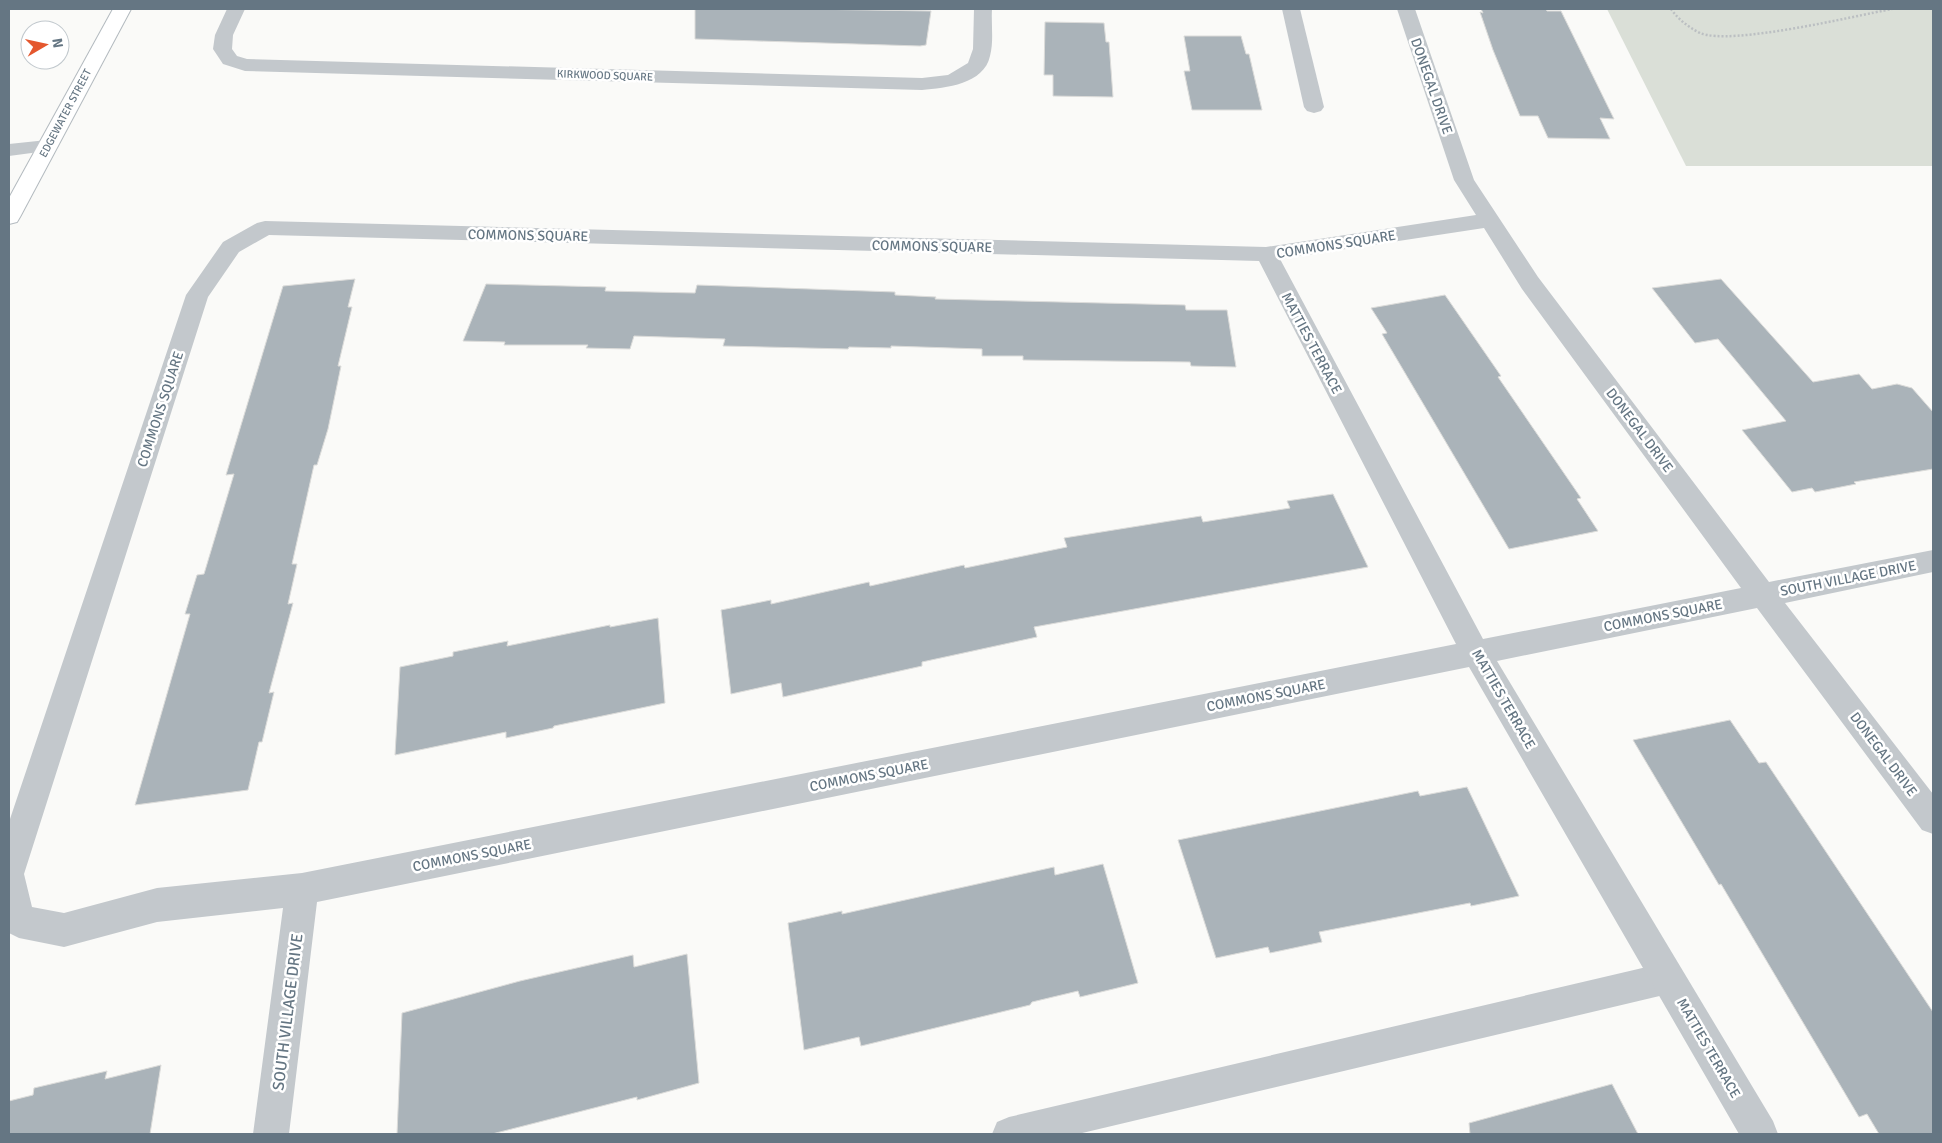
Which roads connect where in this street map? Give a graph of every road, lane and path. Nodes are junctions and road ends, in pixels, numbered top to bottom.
1 (122, 9) edge
2 (236, 9) edge
3 (983, 9) edge
4 (1291, 9) edge
5 (1406, 9) edge
6 (1671, 9) edge
7 (1892, 9) edge
8 (1314, 107) dead end
9 (47, 146) junction
10 (9, 150) edge
11 (9, 217) edge
12 (1490, 220) junction
13 (1266, 254) junction
14 (1933, 561) edge
15 (1763, 595) junction
16 (1476, 653) junction
17 (1933, 819) edge
18 (9, 870) edge
19 (9, 878) edge
20 (302, 889) junction
21 (1668, 978) junction
22 (271, 1134) edge
23 (1009, 1134) edge
24 (1760, 1134) edge

1 - 9 street, EDGEWATER STREET
2 - 3 street, KIRKWOOD SQUARE
4 - 8 street
5 - 12 street, DONEGAL DRIVE
6 - 7 path
9 - 10 street
9 - 11 street, EDGEWATER STREET
12 - 13 street, COMMONS SQUARE
12 - 15 street, DONEGAL DRIVE
13 - 16 street, MATTIES TERRACE
13 - 18 street, COMMONS SQUARE
14 - 15 street, SOUTH VILLAGE DRIVE
15 - 16 street, COMMONS SQUARE
15 - 17 street, DONEGAL DRIVE
16 - 20 street, COMMONS SQUARE
16 - 21 street, MATTIES TERRACE
19 - 20 street, COMMONS SQUARE
20 - 22 street, SOUTH VILLAGE DRIVE
21 - 23 lane
21 - 24 street, MATTIES TERRACE

